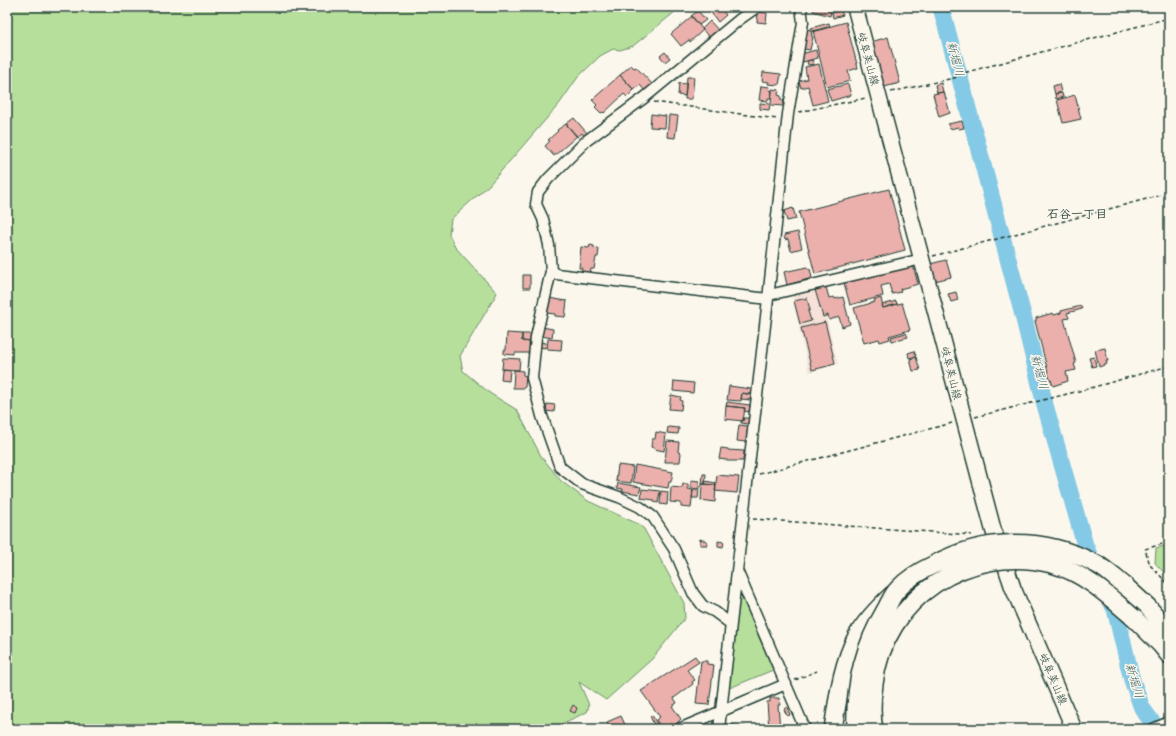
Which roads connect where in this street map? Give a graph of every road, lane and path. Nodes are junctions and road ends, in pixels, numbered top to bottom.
1 (757, 7) edge
2 (800, 7) edge
3 (855, 7) edge
4 (1169, 18) edge
5 (878, 95) junction
6 (644, 98) junction
7 (787, 117) junction
8 (1169, 193) edge
9 (922, 259) junction
10 (551, 271) junction
11 (769, 297) junction
12 (1169, 366) edge
13 (963, 420) junction
14 (748, 476) junction
15 (743, 518) junction
16 (974, 535) dead end
17 (1169, 542) edge
18 (738, 572) junction
19 (1169, 585) edge
20 (897, 590) junction
21 (731, 624) junction
22 (1169, 631) edge
23 (1169, 655) edge
24 (817, 671) dead end
25 (786, 684) junction
26 (721, 712) junction
27 (1169, 722) edge
28 (679, 729) edge
29 (720, 729) edge
30 (804, 729) edge
31 (833, 729) edge
32 (856, 729) edge
33 (874, 729) edge
34 (1074, 729) edge
35 (1153, 729) edge

1 - 6 street
2 - 7 street
3 - 5 main road, 岐阜美山線
4 - 5 path
5 - 7 path
5 - 9 main road, 岐阜美山線
6 - 7 path
6 - 10 street
7 - 11 street
8 - 9 path
9 - 11 street
9 - 13 main road, 岐阜美山線
10 - 11 street
10 - 21 street
11 - 14 street
12 - 13 path
13 - 14 path
13 - 34 main road, 岐阜美山線
14 - 15 street
15 - 16 path
15 - 18 street
17 - 19 path
18 - 21 street
18 - 25 street
20 - 22 highway, bridge
20 - 31 highway, bridge
20 - 32 highway, bridge
21 - 26 street
23 - 33 highway, bridge
24 - 25 path
25 - 26 street
25 - 30 street
26 - 28 street
26 - 29 street
27 - 35 street

